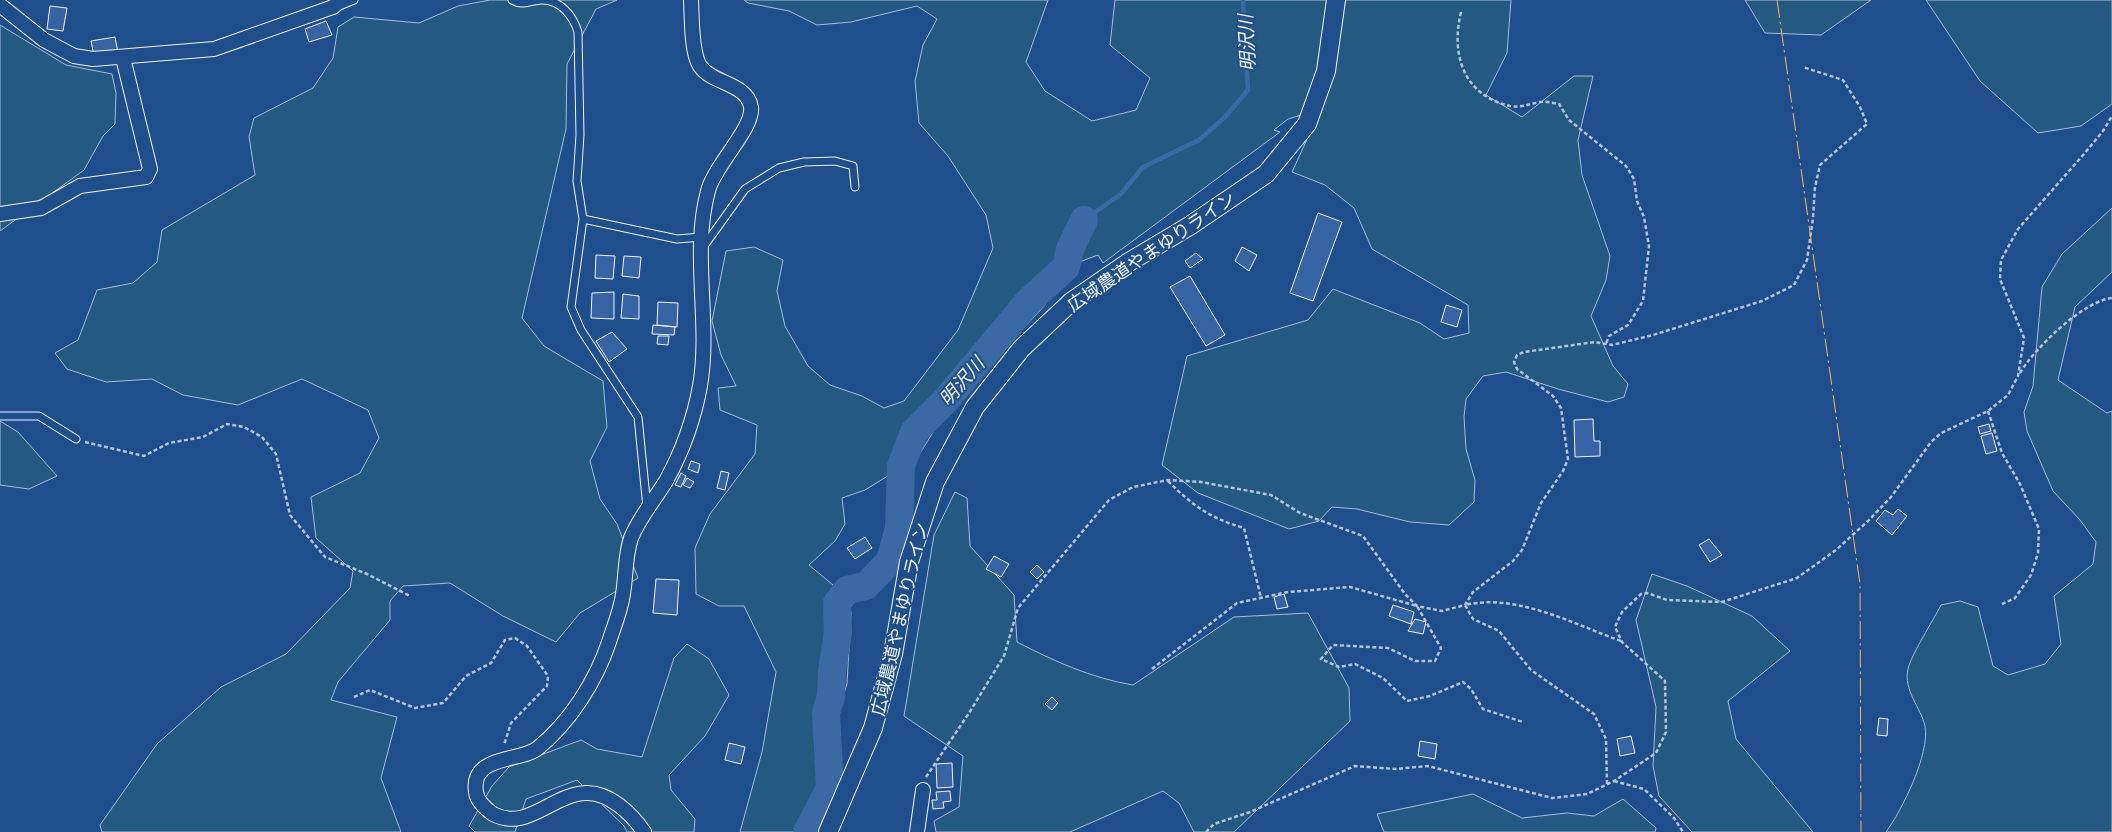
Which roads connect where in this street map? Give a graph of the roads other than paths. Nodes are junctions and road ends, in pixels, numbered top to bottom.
1 (354, 0) edge
2 (512, 0) edge
3 (691, 0) edge
4 (1336, 0) edge
5 (337, 4) edge
6 (0, 6) edge
7 (123, 58) junction
8 (855, 187) dead end
9 (0, 214) edge
10 (583, 219) junction
11 (702, 242) junction
12 (0, 416) edge
13 (76, 439) road end
14 (647, 511) junction
15 (923, 790) road end
16 (644, 832) edge
17 (828, 832) edge
18 (917, 832) edge

1 - 5 lane
2 - 10 lane
3 - 11 street
4 - 17 street, 広域農道やまゆりライン
5 - 7 street
6 - 7 street
7 - 9 street
8 - 11 lane
10 - 11 lane
10 - 14 lane
11 - 14 street
12 - 13 lane
14 - 16 street
15 - 18 street

